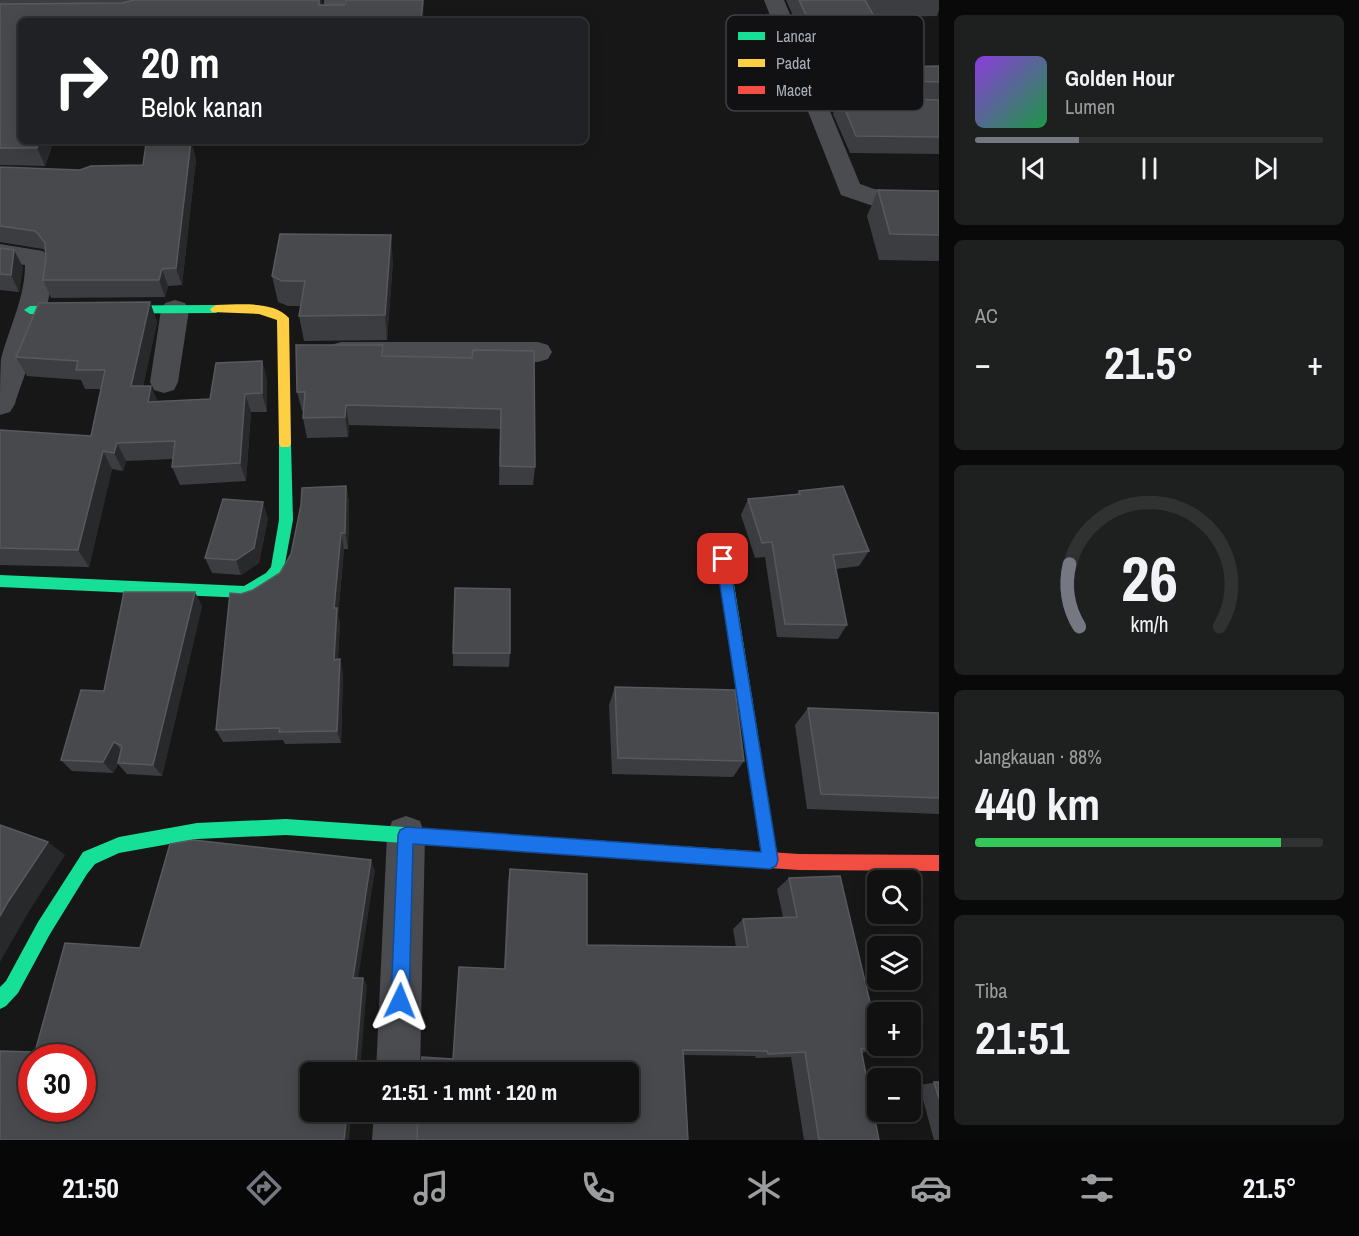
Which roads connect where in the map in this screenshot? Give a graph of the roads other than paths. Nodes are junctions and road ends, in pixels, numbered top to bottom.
1 (334, 0) edge
2 (774, 0) edge
3 (781, 15) edge
4 (334, 18) edge
5 (827, 111) edge
6 (939, 204) edge
7 (0, 253) edge
8 (30, 310) junction
9 (175, 310) junction
10 (538, 352) dead end
11 (304, 353) junction
12 (164, 382) dead end
13 (0, 404) edge
14 (723, 559) dead end
15 (0, 581) edge
16 (406, 835) junction
17 (770, 860) junction
18 (939, 863) edge
19 (0, 999) edge
20 (398, 1062) edge
21 (396, 1122) edge
22 (395, 1140) edge

1 - 4 street
2 - 3 street
5 - 6 street
7 - 8 street
8 - 9 street
8 - 13 street
9 - 11 street
9 - 12 street
10 - 11 street
11 - 15 street
14 - 17 street
16 - 17 street
16 - 19 street
16 - 20 street
17 - 18 street
21 - 22 street

